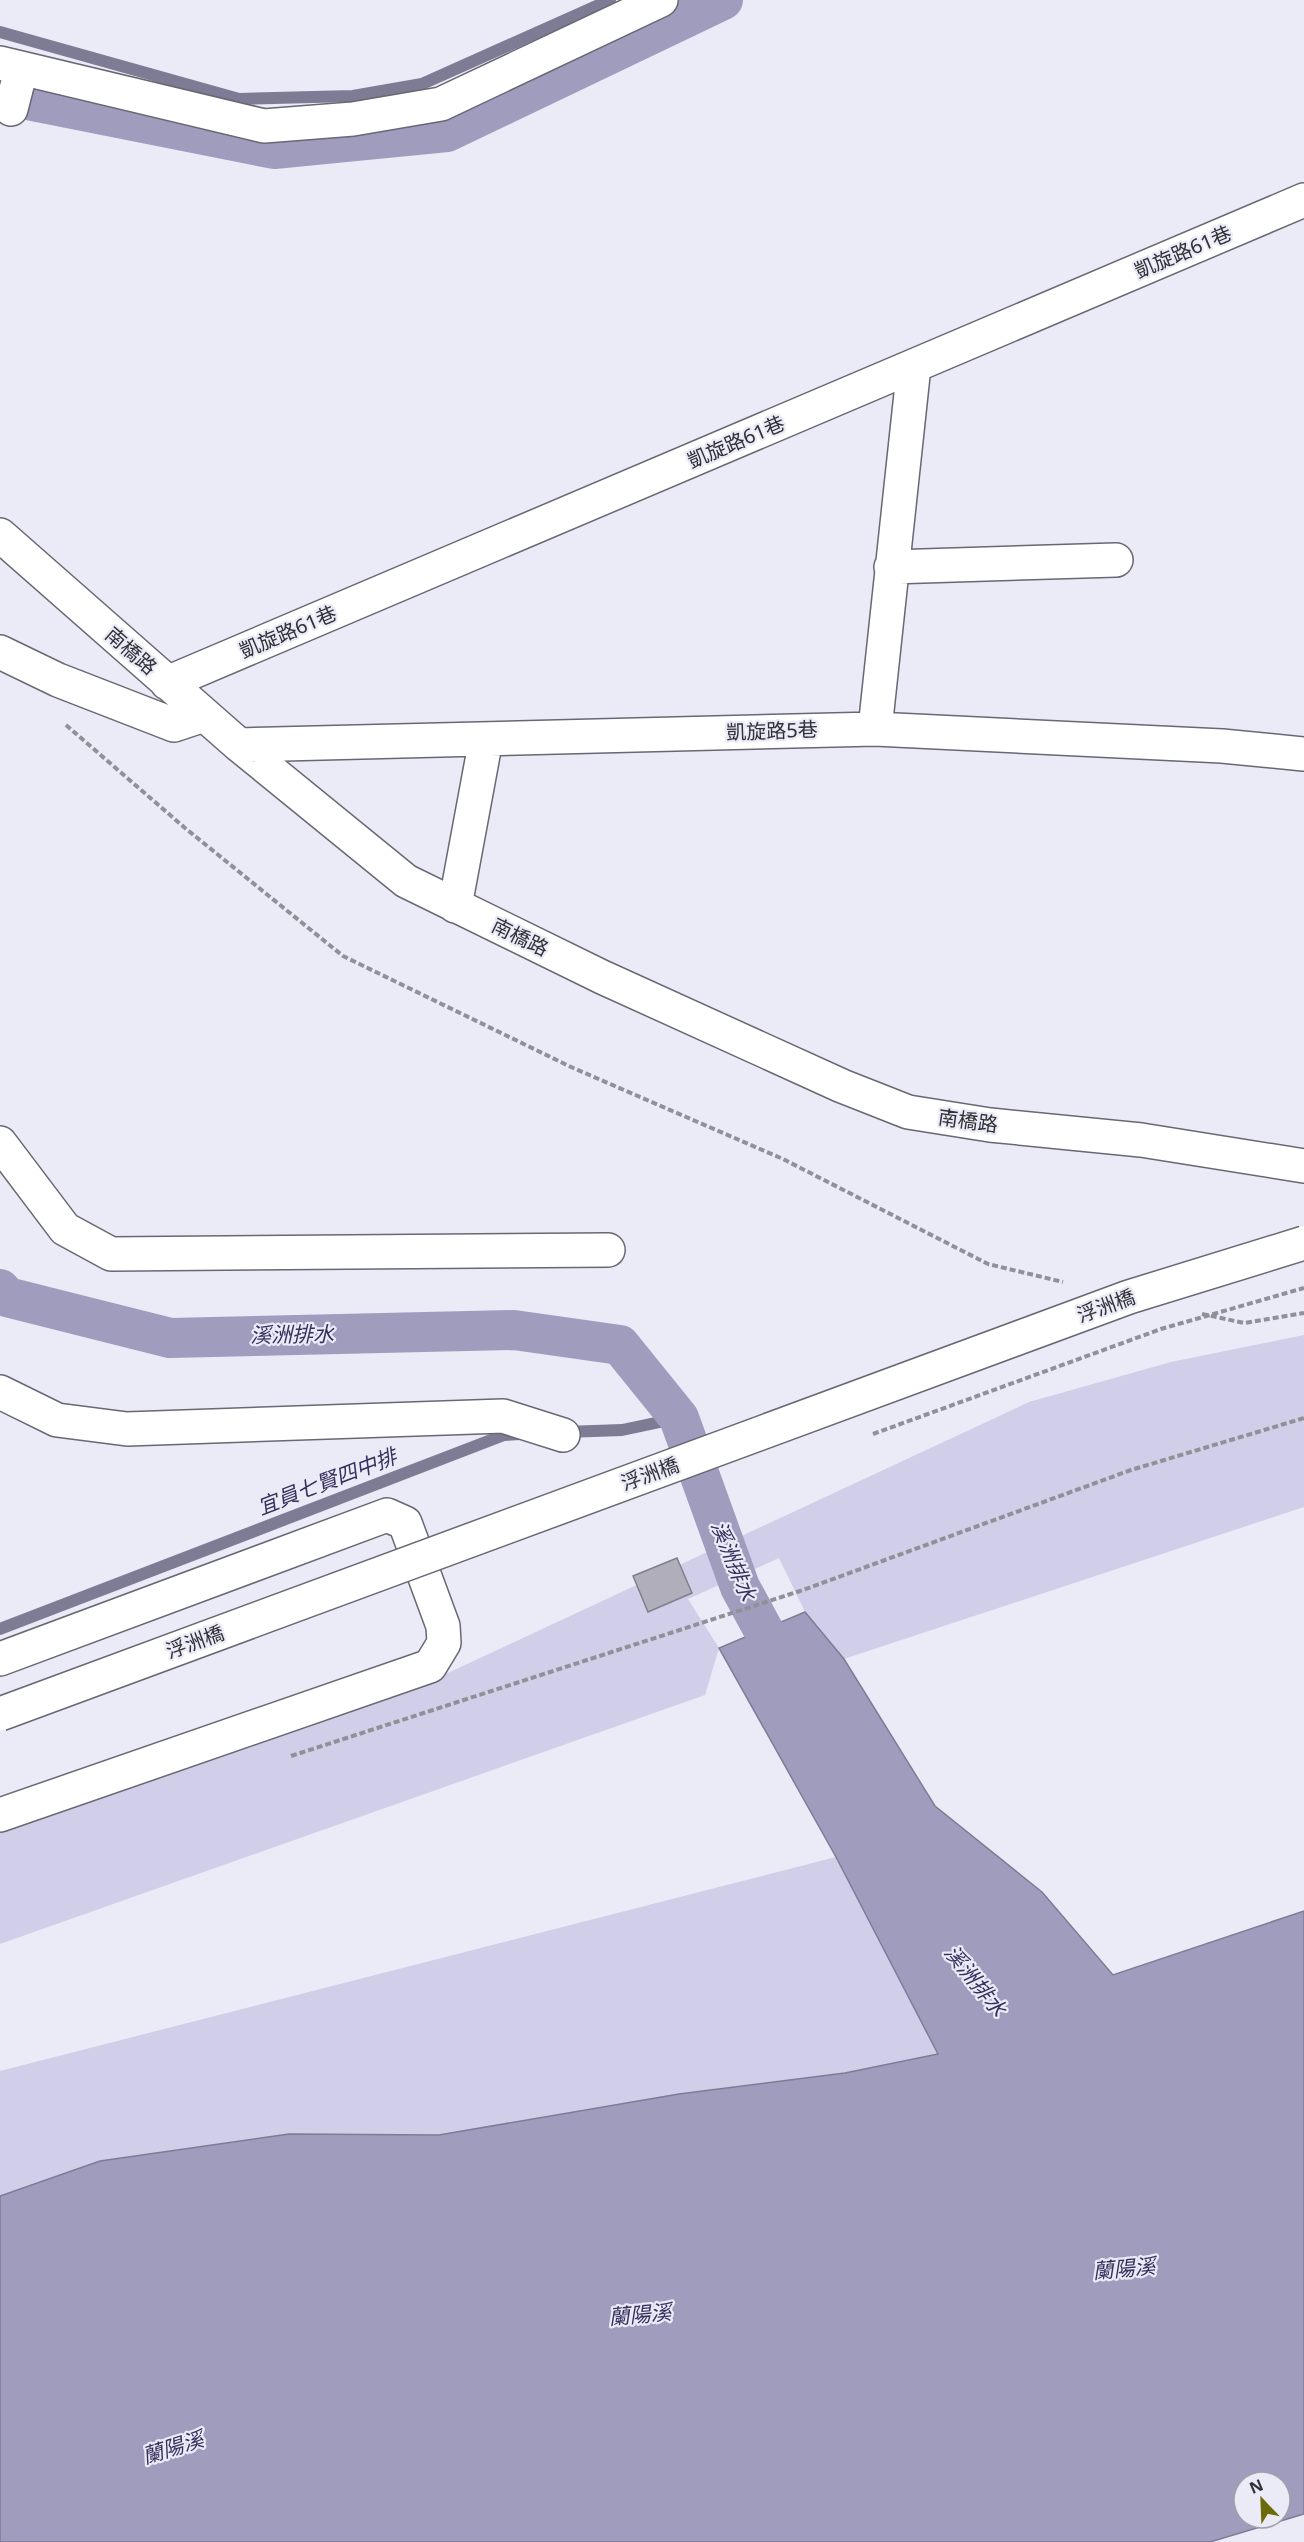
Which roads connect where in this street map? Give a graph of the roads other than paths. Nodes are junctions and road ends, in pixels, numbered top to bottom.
1 (661, 0) edge
2 (11, 67) edge
3 (11, 109) dead end
4 (1304, 200) edge
5 (914, 366) junction
6 (0, 535) edge
7 (1116, 560) dead end
8 (891, 567) junction
9 (0, 652) edge
10 (167, 683) junction
11 (204, 715) junction
12 (875, 729) junction
13 (486, 739) junction
14 (239, 745) junction
15 (1304, 754) edge
16 (455, 906) junction
17 (1142, 1140) junction
18 (0, 1143) edge
19 (1304, 1144) edge
20 (1304, 1166) edge
21 (1304, 1243) edge
22 (608, 1250) dead end
23 (0, 1392) edge
24 (563, 1435) dead end
25 (0, 1659) edge
26 (0, 1714) edge
27 (0, 1815) edge

1 - 2 street
2 - 3 street
4 - 5 street, 凱旋路61巷
5 - 8 street
5 - 10 street, 凱旋路61巷
6 - 10 street, 南橋路
7 - 8 street
8 - 12 street
9 - 11 street
10 - 11 street, 南橋路
11 - 14 street, 南橋路
12 - 13 street, 凱旋路5巷
12 - 15 street, 凱旋路5巷
13 - 14 street, 凱旋路5巷
13 - 16 street
14 - 16 street, 南橋路
16 - 17 street, 南橋路
17 - 19 street, 南橋路
17 - 20 street, 南橋路
18 - 22 street
21 - 26 street, 浮洲橋, bridge
23 - 24 street
25 - 27 street

